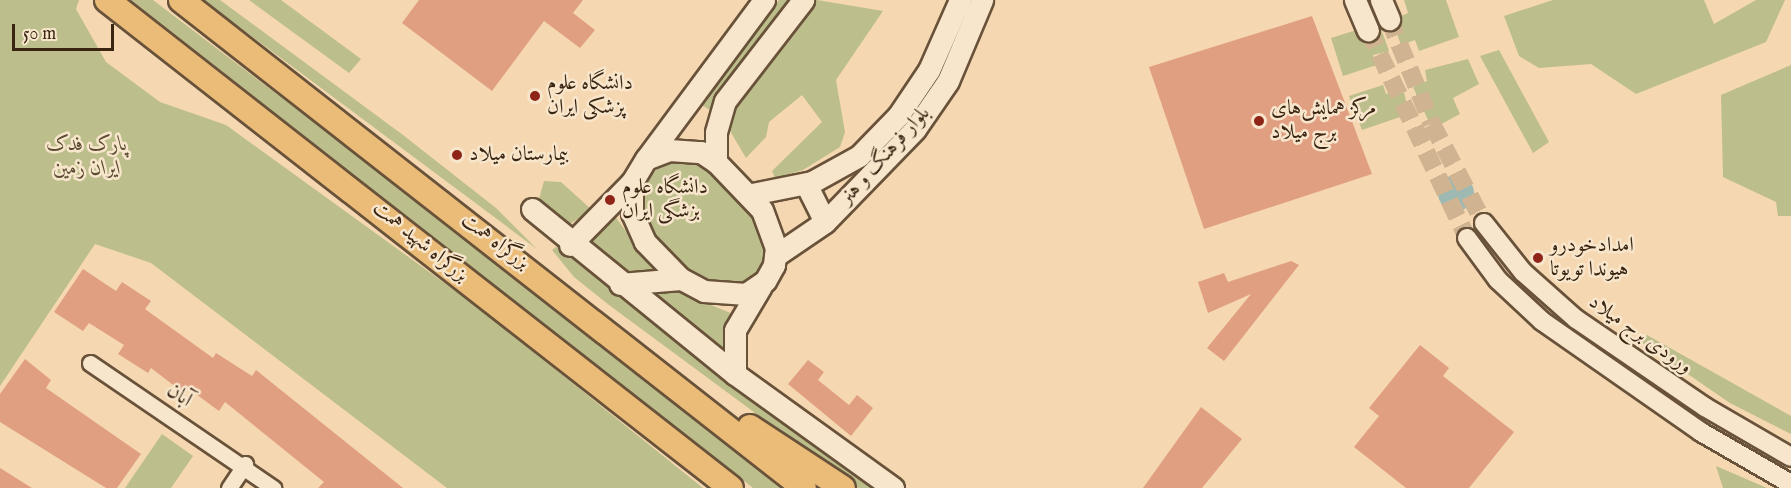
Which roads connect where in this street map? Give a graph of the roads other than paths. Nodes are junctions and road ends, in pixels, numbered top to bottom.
1 (107, 0) edge
2 (181, 0) edge
3 (764, 0) edge
4 (803, 0) edge
5 (960, 0) edge
6 (982, 0) edge
7 (1363, 2) edge
8 (1368, 30) tunnel mouth
9 (859, 156) junction
10 (646, 159) junction
11 (716, 162) junction
12 (868, 181) junction
13 (632, 182) junction
14 (806, 184) junction
15 (752, 194) junction
16 (532, 209) dead end
17 (825, 222) junction
18 (1484, 223) tunnel mouth
19 (1467, 238) tunnel mouth
20 (570, 245) junction
21 (775, 256) junction
22 (1523, 272) junction
23 (681, 279) junction
24 (765, 281) junction
25 (620, 284) junction
26 (1506, 287) junction
27 (1561, 307) junction
28 (1542, 321) junction
29 (90, 363) dead end
30 (735, 374) junction
31 (668, 377) junction
32 (1791, 457) edge
33 (245, 464) junction
34 (1791, 484) edge
35 (229, 488) edge
36 (273, 488) edge
37 (731, 488) edge
38 (804, 488) edge
39 (843, 488) edge
40 (893, 488) edge

1 - 37 highway, بزرگراه شهید همت
2 - 31 highway, بزرگراه همت
3 - 10 main road
4 - 11 main road
5 - 9 main road, بلوار فرهنگ و هنر
6 - 12 main road, بلوار فرهنگ و هنر
7 - 8 main road
9 - 12 main road
9 - 14 main road, بلوار فرهنگ و هنر
10 - 11 main road
10 - 13 main road
11 - 15 main road
12 - 17 main road, بلوار فرهنگ و هنر
13 - 20 main road
13 - 23 main road
14 - 15 main road, بلوار فرهنگ و هنر
14 - 17 main road
15 - 21 main road
16 - 20 main road
17 - 21 main road, بلوار فرهنگ و هنر
18 - 22 street, ورودی برج میلاد
19 - 26 street
20 - 25 main road
21 - 24 main road
22 - 26 street
22 - 27 street, ورودی برج میلاد
23 - 24 main road
23 - 25 main road
24 - 30 main road
25 - 30 main road
26 - 28 street
27 - 28 street
27 - 32 street, ورودی برج میلاد
28 - 34 street
29 - 33 street, آبان
30 - 40 main road
31 - 38 highway, بزرگراه همت
31 - 39 highway
33 - 35 street
33 - 36 street, آبان

